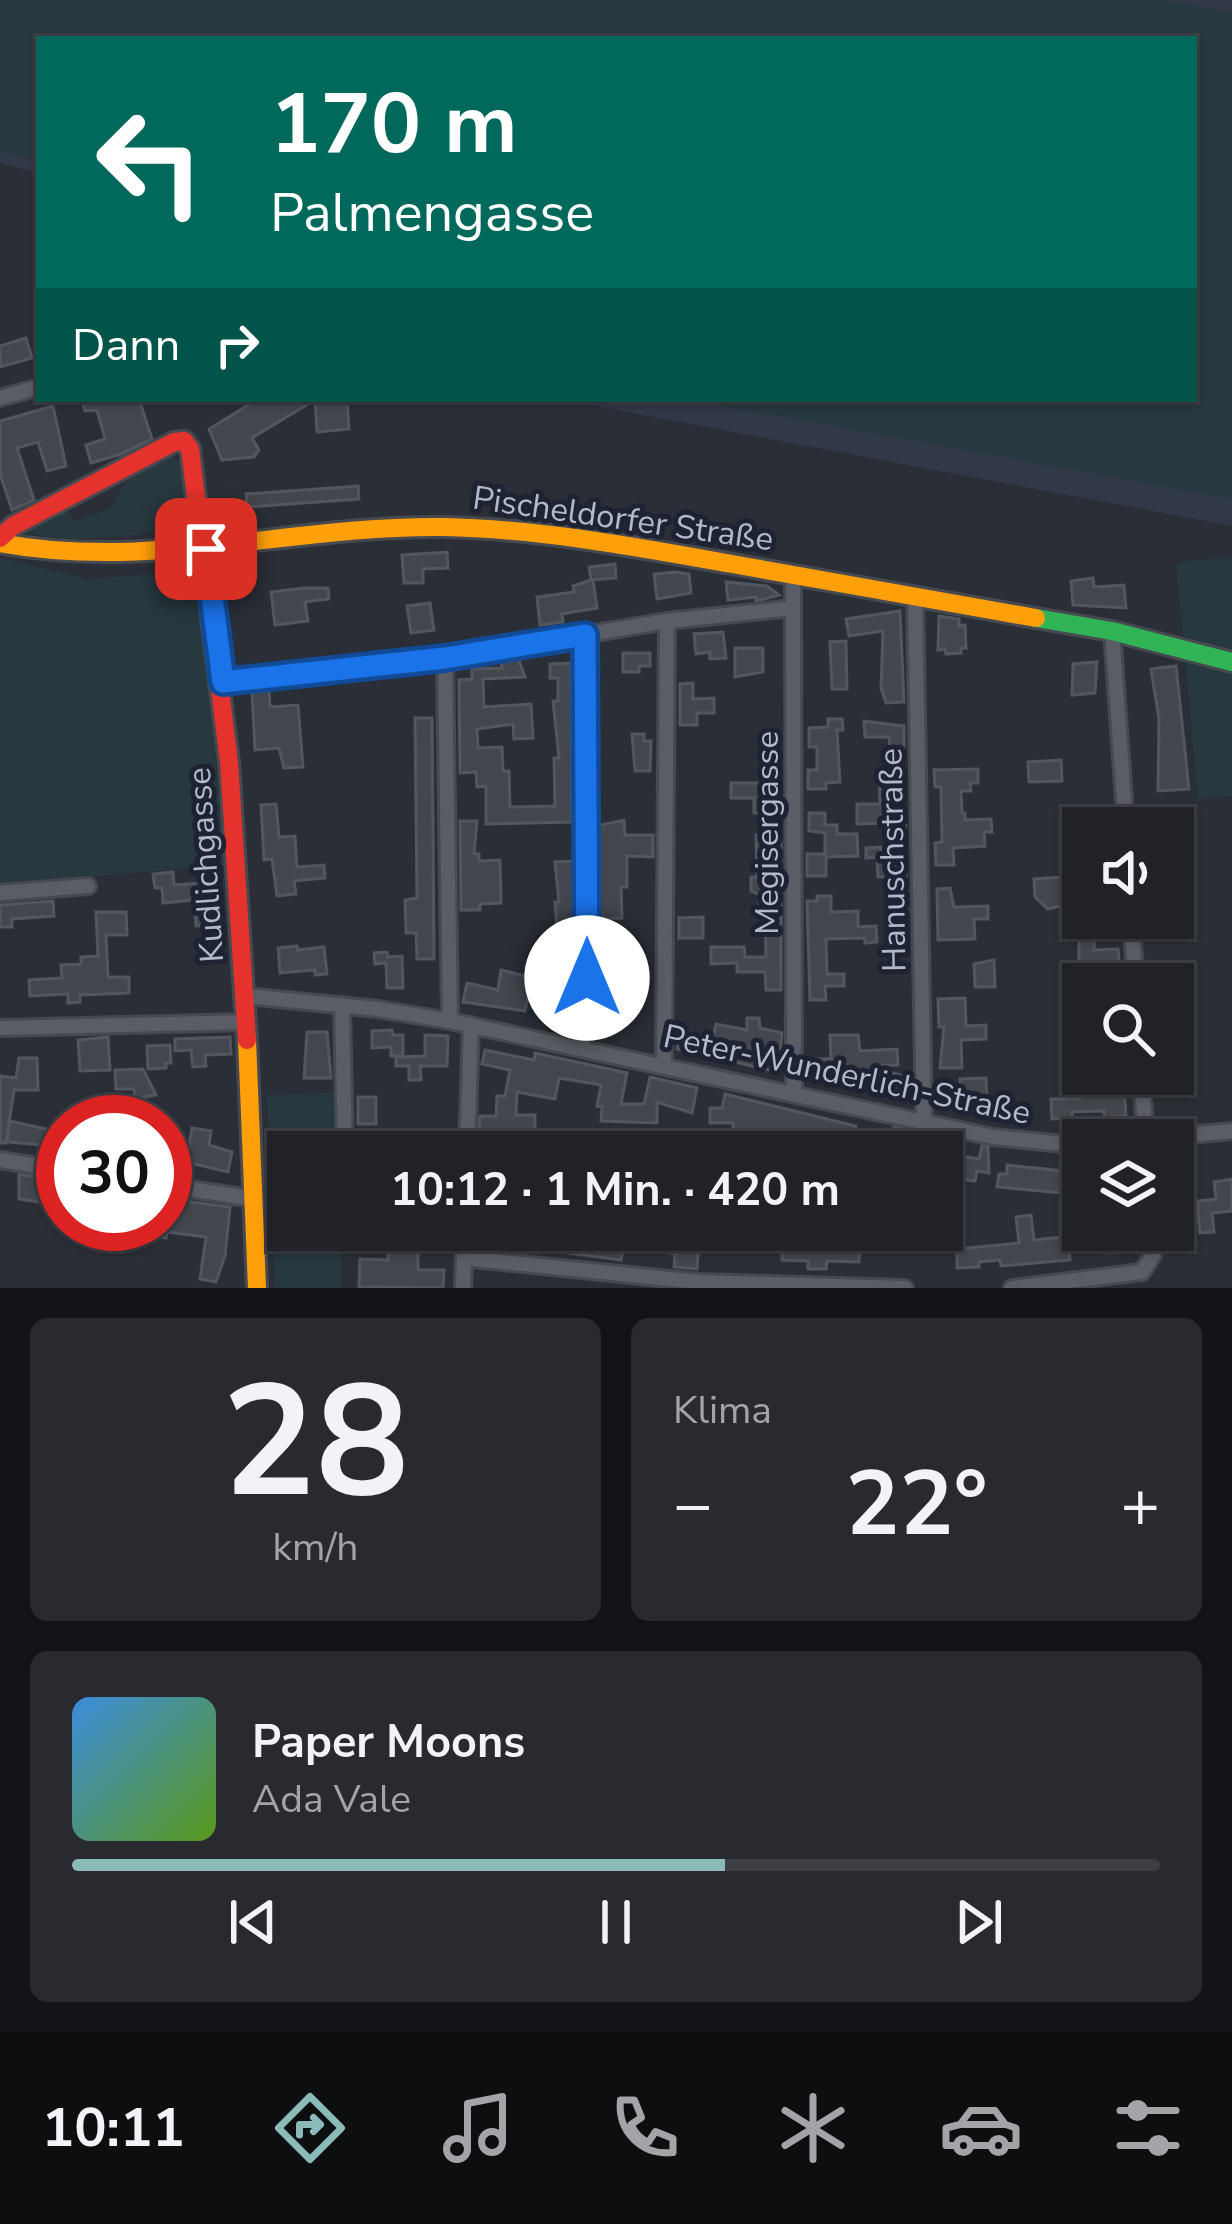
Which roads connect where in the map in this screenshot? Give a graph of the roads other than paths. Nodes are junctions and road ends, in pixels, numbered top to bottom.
1 (36, 388) edge
2 (0, 398) edge
3 (0, 540) edge
4 (206, 549) junction
5 (793, 574) junction
6 (915, 597) junction
7 (793, 608) junction
8 (667, 621) junction
9 (1112, 631) junction
10 (585, 635) junction
11 (445, 658) junction
12 (1232, 662) edge
13 (223, 682) junction
14 (1125, 807) edge
15 (88, 886) dead end
16 (0, 893) edge
17 (246, 996) junction
18 (343, 1005) junction
19 (450, 1021) junction
20 (247, 1022) junction
21 (471, 1025) junction
22 (0, 1028) edge
23 (580, 1047) junction
24 (664, 1064) junction
25 (794, 1092) junction
26 (924, 1121) junction
27 (345, 1131) edge
28 (468, 1131) edge
29 (1232, 1131) edge
30 (1194, 1134) edge
31 (1062, 1144) edge
32 (0, 1160) edge
33 (36, 1165) edge
34 (192, 1189) edge
35 (254, 1199) junction
36 (464, 1251) edge
37 (1153, 1251) edge
38 (464, 1258) junction
39 (256, 1288) edge
40 (464, 1288) edge
41 (904, 1288) edge
42 (1012, 1288) edge

1 - 2 street
3 - 4 main road, Pischeldorfer Straße
3 - 4 main road, Kudlichgasse
4 - 5 main road, Pischeldorfer Straße
4 - 13 main road, Kudlichgasse
5 - 6 main road, Pischeldorfer Straße
5 - 7 street, Megisergasse
6 - 9 main road, Pischeldorfer Straße
6 - 26 street, Hanuschstraße
7 - 8 street
7 - 25 street, Megisergasse
8 - 10 street
8 - 24 street
9 - 12 main road, Pischeldorfer Straße
9 - 14 street
10 - 11 street
10 - 23 street
11 - 13 street
11 - 19 street
13 - 17 main road, Kudlichgasse
15 - 16 street
17 - 18 street, Peter-Wunderlich-Straße
17 - 20 main road, Kudlichgasse
18 - 19 street, Peter-Wunderlich-Straße
18 - 27 street
19 - 21 street, Peter-Wunderlich-Straße
20 - 22 street
20 - 35 main road, Kudlichgasse
21 - 23 street, Peter-Wunderlich-Straße
21 - 28 street
23 - 24 street, Peter-Wunderlich-Straße
24 - 25 street, Peter-Wunderlich-Straße
25 - 26 street, Peter-Wunderlich-Straße
26 - 31 street, Peter-Wunderlich-Straße
29 - 30 street
32 - 33 street
34 - 35 street
35 - 39 main road, Kudlichgasse
36 - 38 street
37 - 42 street
38 - 40 street
38 - 41 street

